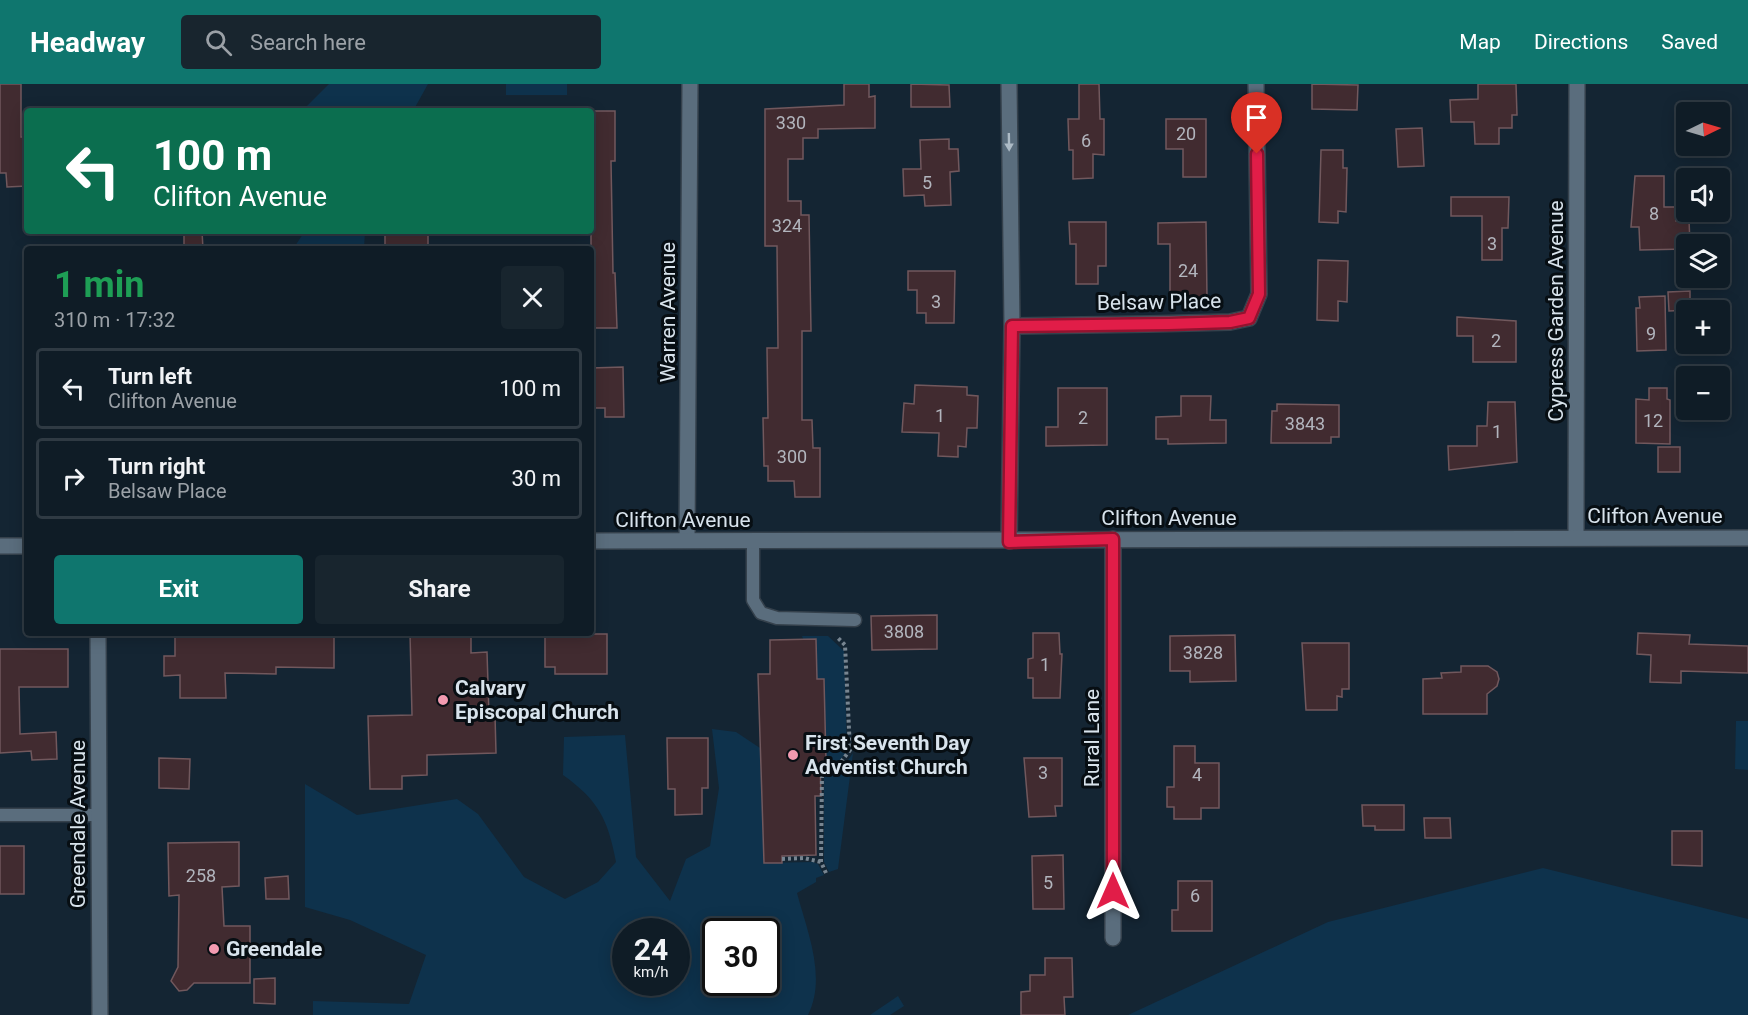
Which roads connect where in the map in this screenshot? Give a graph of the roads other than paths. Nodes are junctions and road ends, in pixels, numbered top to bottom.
1 (690, 84) edge
2 (1008, 84) edge
3 (1256, 84) edge
4 (1577, 84) edge
5 (1012, 326) junction
6 (1576, 537) junction
7 (1748, 538) edge
8 (1113, 539) junction
9 (687, 540) junction
10 (753, 541) junction
11 (594, 542) edge
12 (1009, 542) junction
13 (0, 546) edge
14 (24, 546) edge
15 (855, 620) dead end
16 (98, 636) edge
17 (0, 815) edge
18 (99, 815) junction
19 (1113, 938) dead end
20 (100, 1015) edge

1 - 9 street, Warren Avenue
2 -> 5 street
3 - 5 street, Belsaw Place
4 - 6 street, Cypress Garden Avenue
5 - 12 street
6 - 7 street, Clifton Avenue
6 - 8 street, Clifton Avenue
8 - 12 street, Clifton Avenue
8 - 19 street, Rural Lane
9 - 10 street, Clifton Avenue
9 - 11 street, Clifton Avenue
10 - 12 street, Clifton Avenue
10 - 15 lane
13 - 14 street
16 - 18 street, Greendale Avenue
17 - 18 lane
18 - 20 street, Greendale Avenue

